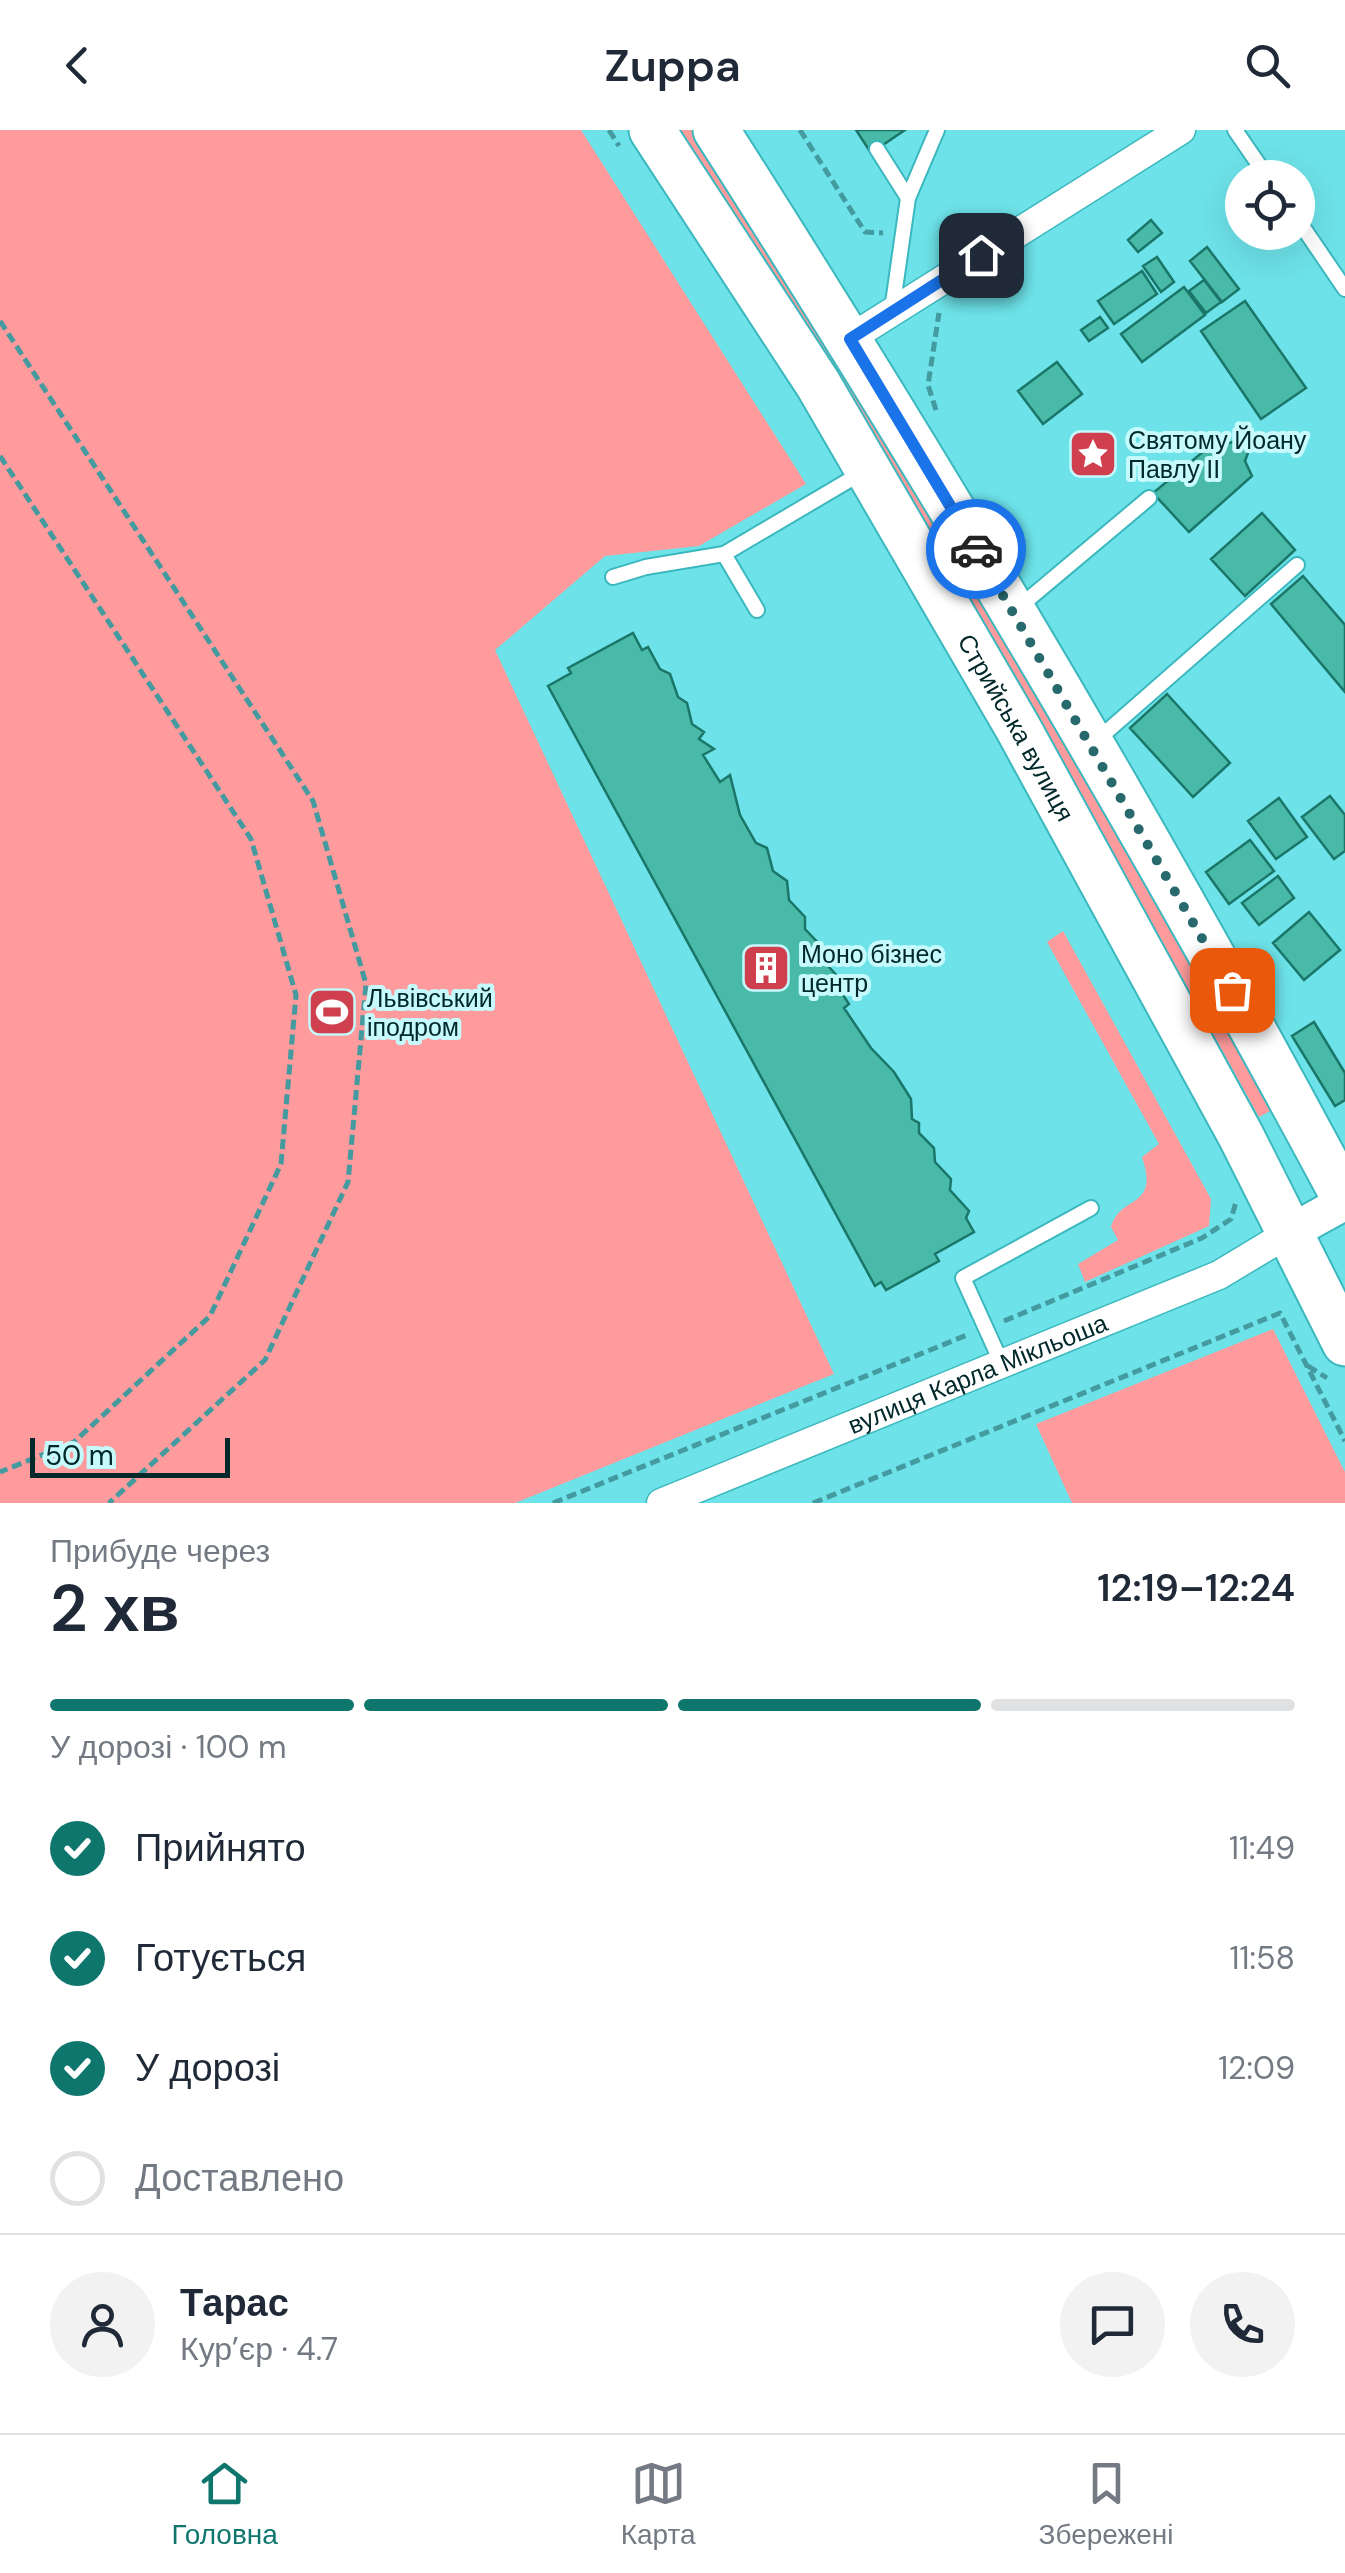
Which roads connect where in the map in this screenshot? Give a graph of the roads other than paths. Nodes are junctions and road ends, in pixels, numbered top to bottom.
1 (652, 130) edge
2 (716, 130) edge
3 (937, 130) edge
4 (1181, 130) edge
5 (1235, 130) edge
6 (877, 149) dead end
7 (1256, 160) edge
8 (908, 198) junction
9 (1315, 245) edge
10 (1345, 289) edge
11 (892, 311) junction
12 (850, 339) junction
13 (868, 469) junction
14 (1150, 498) dead end
15 (724, 554) junction
16 (1297, 565) dead end
17 (613, 577) dead end
18 (757, 610) dead end
19 (1014, 612) junction
20 (1092, 745) junction
21 (1345, 1200) edge
22 (1091, 1208) dead end
23 (1290, 1233) junction
24 (1336, 1360) edge
25 (1002, 1364) junction
26 (692, 1497) edge
27 (661, 1503) edge

1 - 13 main road, Стрийська вулиця
2 - 12 main road
3 - 8 lane
4 - 11 street
5 - 7 lane
6 - 8 lane
8 - 11 lane
9 - 10 lane
11 - 12 street
12 - 19 main road
13 - 15 lane
13 - 23 main road, Стрийська вулиця
14 - 19 lane
15 - 17 lane
15 - 18 lane
16 - 20 lane
19 - 20 main road
20 - 21 main road
21 - 23 street
22 - 25 lane
23 - 24 main road, Стрийська вулиця
23 - 25 street, вулиця Карла Мікльоша
25 - 26 street, вулиця Карла Мікльоша
26 - 27 street, вулиця Карла Мікльоша

